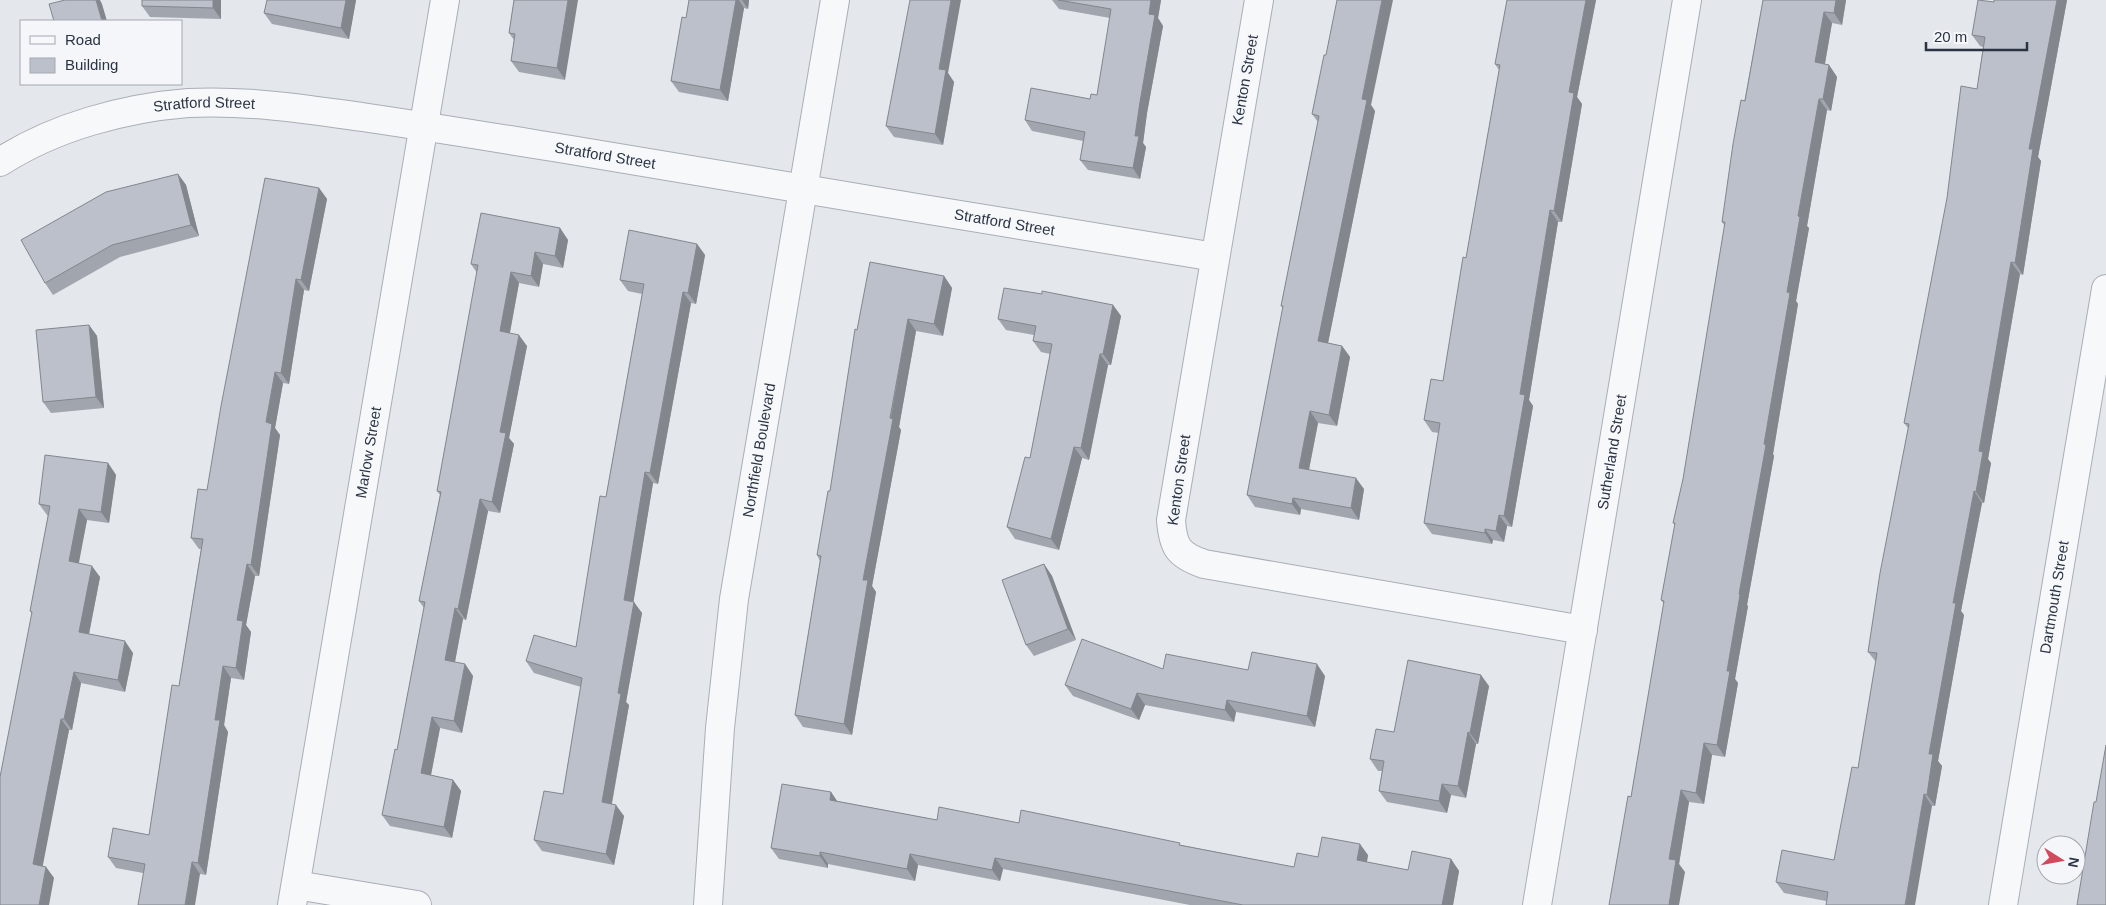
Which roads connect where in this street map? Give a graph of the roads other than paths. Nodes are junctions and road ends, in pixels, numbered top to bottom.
1 (445, 0) edge
2 (834, 0) edge
3 (1259, 0) edge
4 (1687, 0) edge
5 (424, 126) junction
6 (0, 162) edge
7 (803, 189) junction
8 (1215, 257) junction
9 (2106, 289) edge
10 (1583, 630) junction
11 (294, 895) edge
12 (417, 905) edge
13 (708, 905) edge
14 (1537, 905) edge
15 (2003, 905) edge

1 - 5 street, Marlow Street
2 - 7 street, Northfield Boulevard
3 - 8 street, Kenton Street
4 - 10 street, Sutherland Street
5 - 6 street, Stratford Street
5 - 7 street, Stratford Street
5 - 11 street, Marlow Street
7 - 8 street, Stratford Street
7 - 13 street, Northfield Boulevard
8 - 10 street, Kenton Street
9 - 15 street, Dartmouth Street
10 - 14 street, Sutherland Street
11 - 12 street

